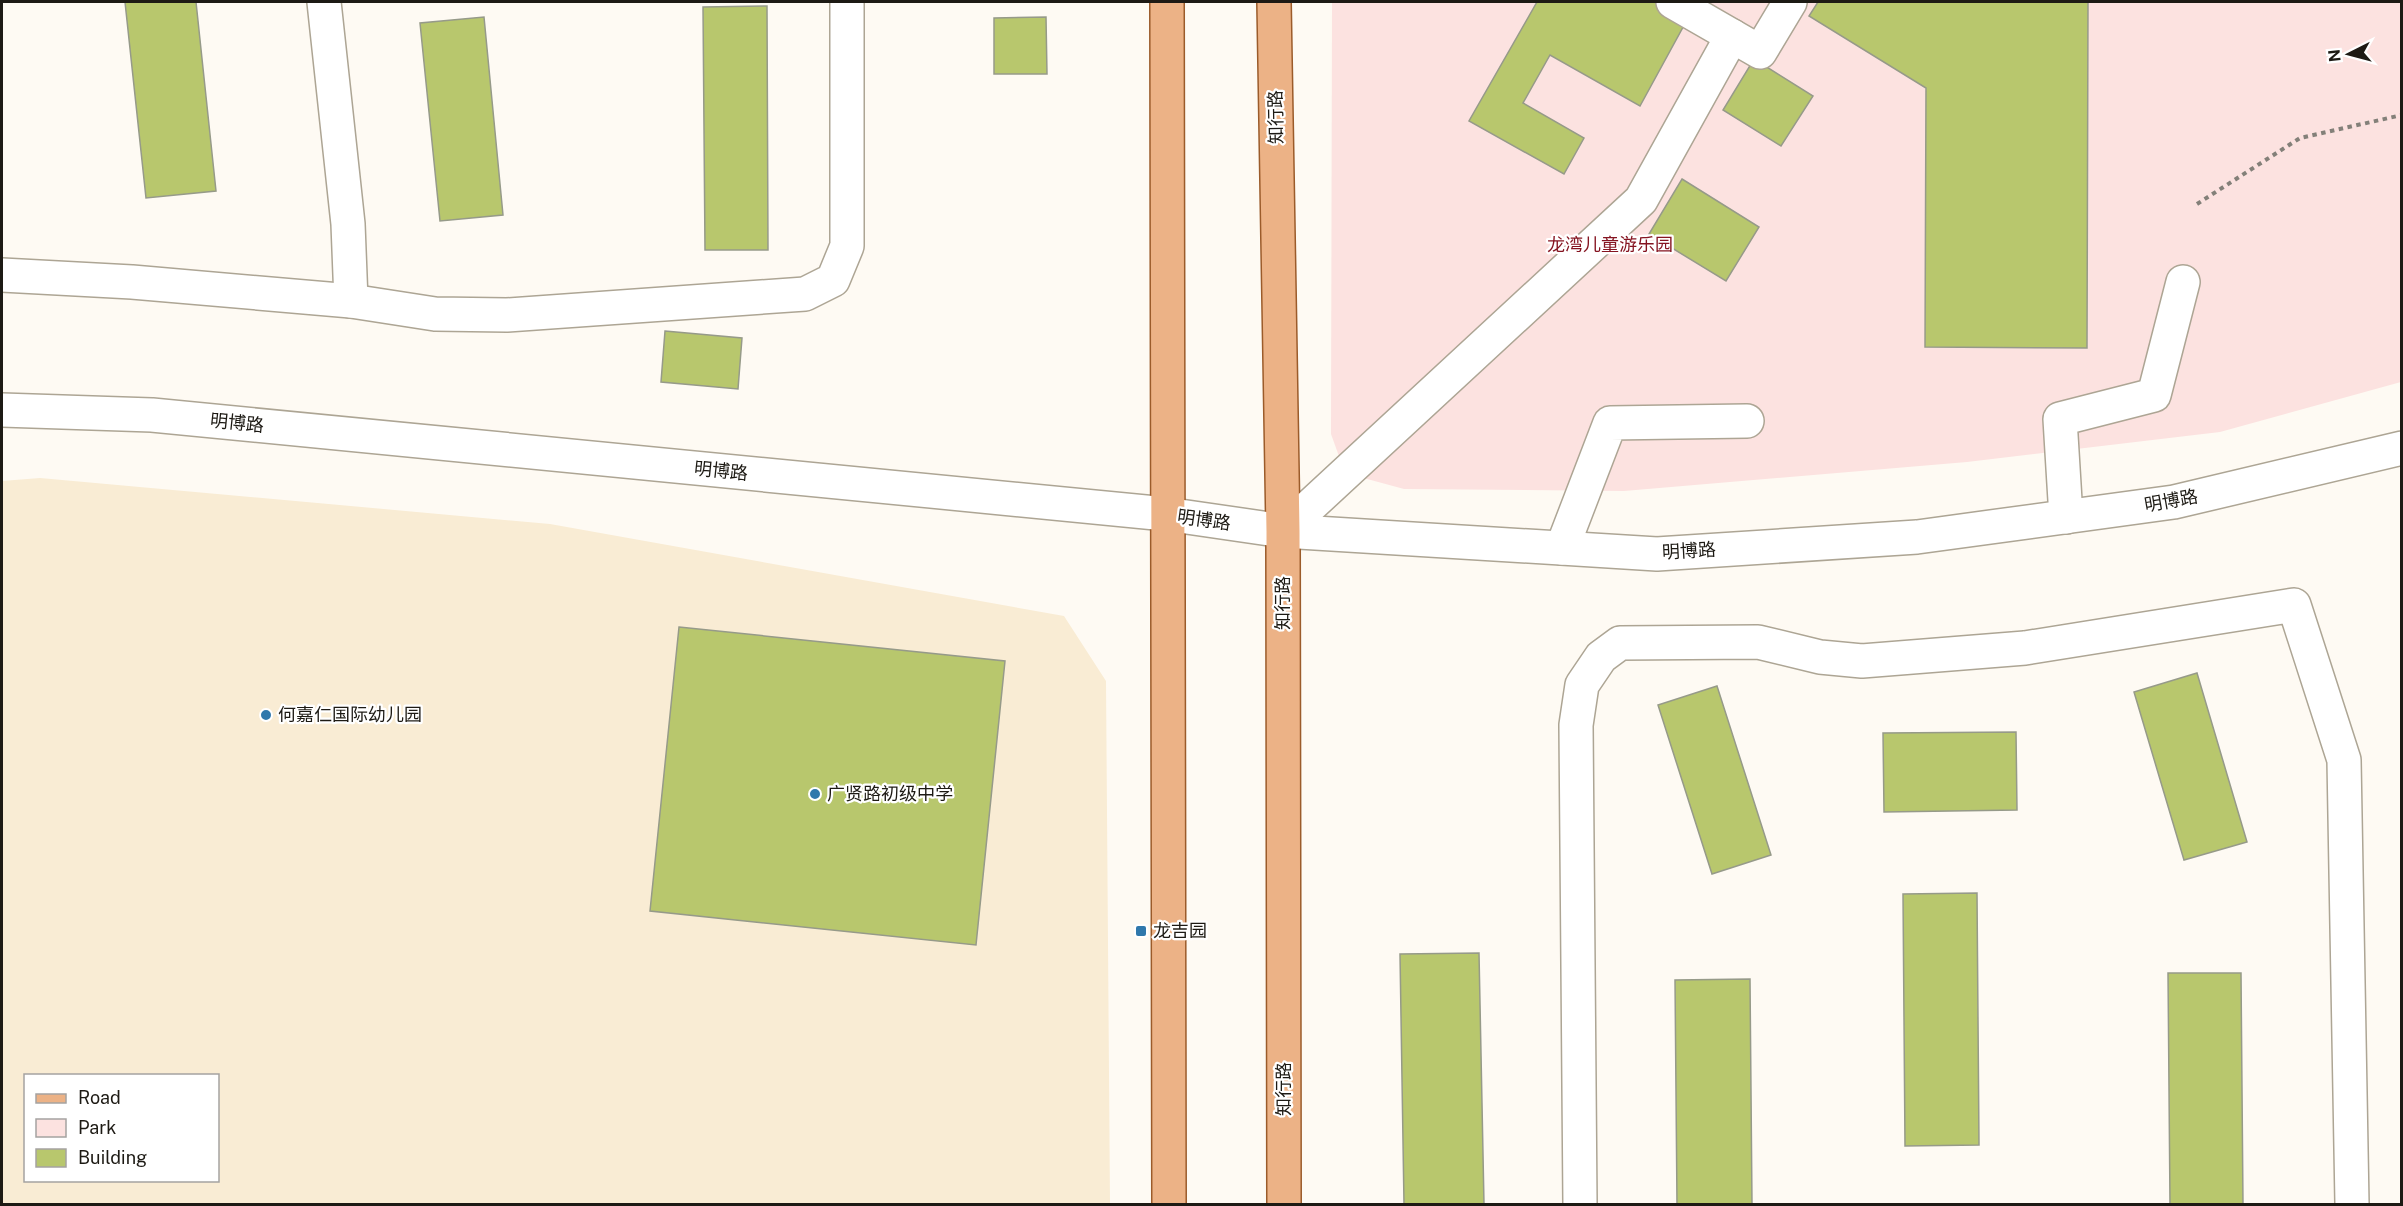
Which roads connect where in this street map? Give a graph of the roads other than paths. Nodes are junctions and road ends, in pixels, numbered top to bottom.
1 (324, 2) edge
2 (847, 2) edge
3 (1167, 2) edge
4 (1274, 2) edge
5 (1673, 2) edge
6 (1790, 2) edge
7 (1732, 36) junction
8 (2, 275) edge
9 (2183, 282) dead end
10 (351, 301) junction
11 (2, 410) edge
12 (1747, 421) dead end
13 (2402, 448) edge
14 (1166, 514) junction
15 (2066, 517) junction
16 (1283, 531) junction
17 (1563, 548) junction
18 (1169, 1204) edge
19 (1284, 1204) edge
20 (1580, 1204) edge
21 (2352, 1204) edge

1 - 10 street
2 - 10 street
3 - 14 main road
4 - 16 main road, 知行路
5 - 7 street
6 - 7 street
7 - 16 street
8 - 10 street
9 - 15 street
11 - 14 street, 明博路
12 - 17 street
13 - 15 street, 明博路
14 - 16 street, 明博路
14 - 18 main road
15 - 17 street, 明博路
16 - 17 street, 明博路
16 - 19 main road, 知行路
20 - 21 street

